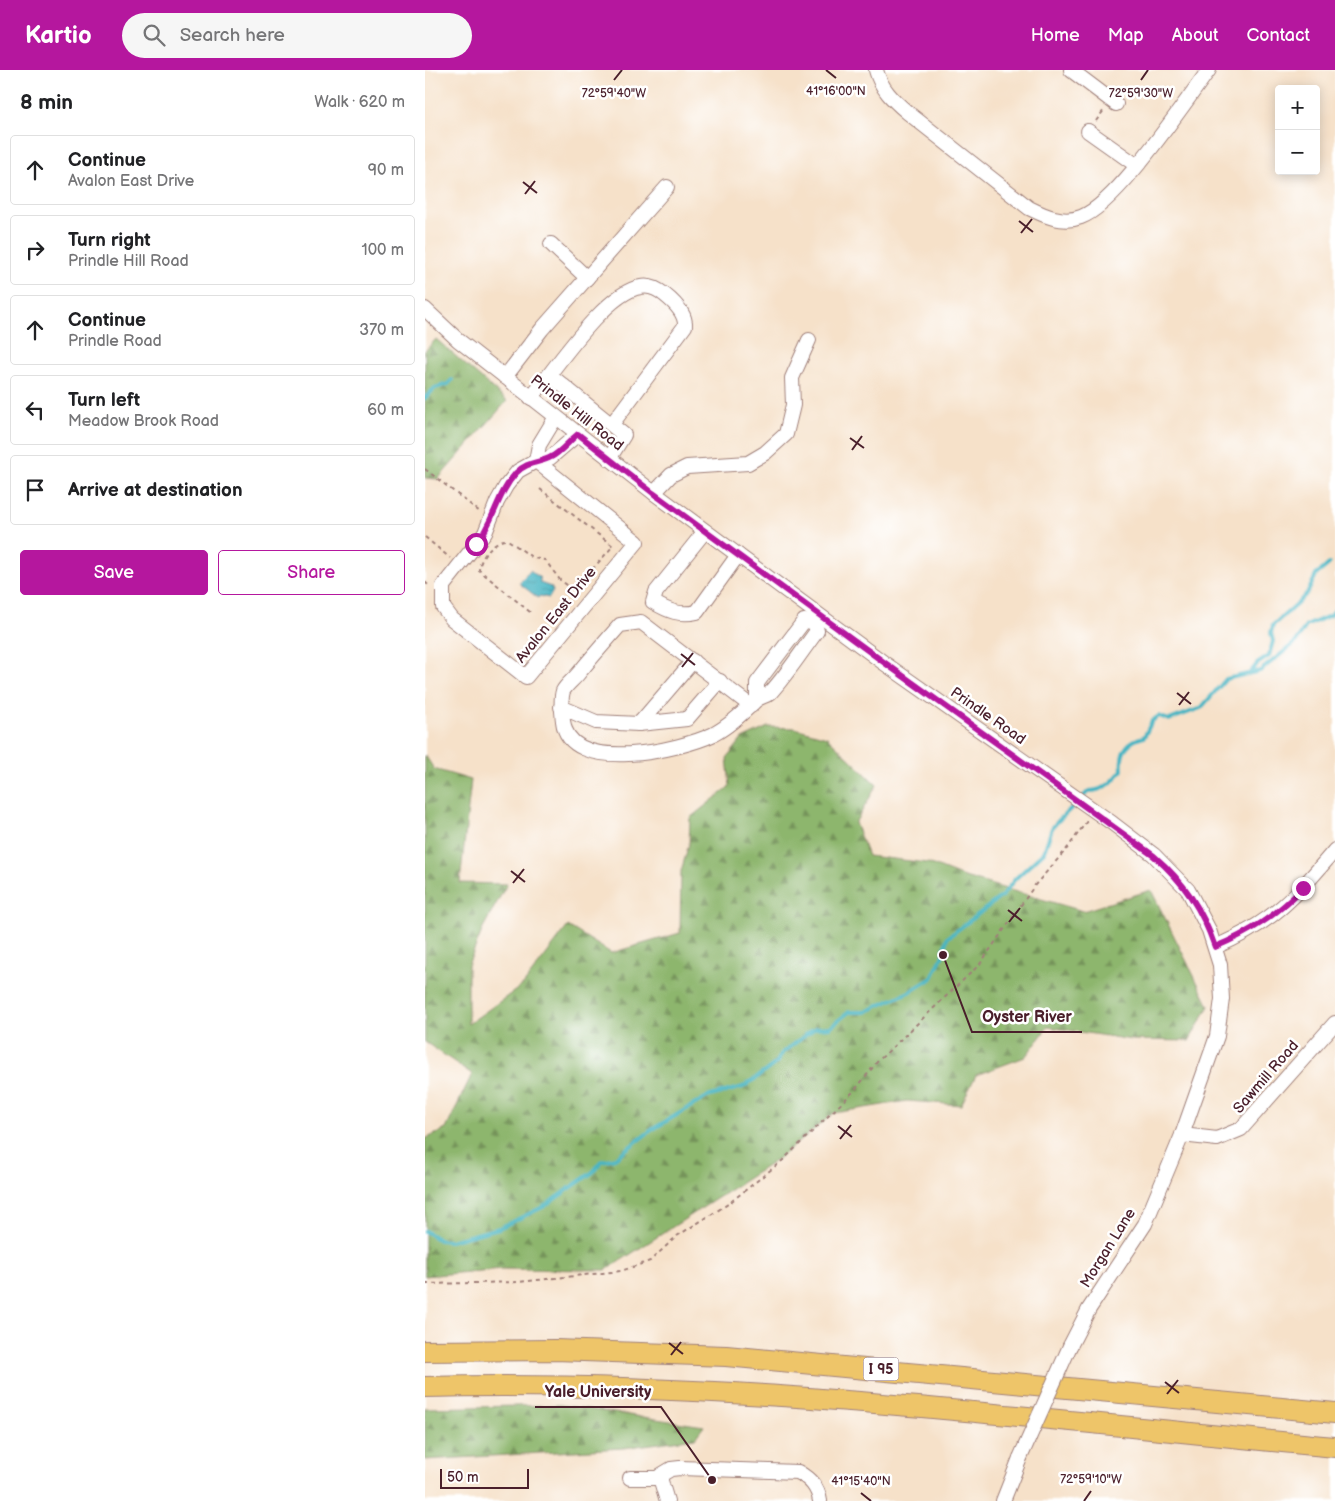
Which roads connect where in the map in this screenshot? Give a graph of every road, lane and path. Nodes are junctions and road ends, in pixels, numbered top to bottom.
1 (876, 70) edge
2 (1071, 70) edge
3 (1209, 70) edge
4 (1114, 102) joint
5 (1088, 131) joint
6 (1136, 165) junction
7 (667, 187) dead end
8 (551, 244) dead end
9 (587, 278) junction
10 (425, 309) edge
11 (809, 340) dead end
12 (550, 375) junction
13 (505, 377) junction
14 (531, 398) junction
15 (556, 417) junction
16 (611, 424) junction
17 (578, 434) junction
18 (609, 459) junction
19 (536, 460) junction
20 (425, 469) edge
21 (540, 489) dead end
22 (653, 493) junction
23 (482, 515) dead end
24 (709, 534) junction
25 (425, 537) edge
26 (738, 555) junction
27 (455, 562) dead end
28 (425, 582) edge
29 (431, 587) dead end
30 (530, 612) dead end
31 (817, 618) junction
32 (693, 662) junction
33 (720, 681) junction
34 (754, 702) junction
35 (561, 707) junction
36 (639, 724) junction
37 (1092, 810) junction
38 (1335, 850) edge
39 (1215, 947) junction
40 (1335, 1023) edge
41 (1182, 1135) junction
42 (425, 1284) edge
43 (425, 1352) edge
44 (425, 1387) edge
45 (1335, 1412) edge
46 (1335, 1447) edge
47 (630, 1478) dead end
48 (661, 1478) junction
49 (667, 1501) edge
50 (820, 1501) edge
51 (1003, 1501) edge

1 - 6 street
2 - 4 street
3 - 6 street
4 - 5 path
5 - 6 street
7 - 9 street
8 - 9 street
9 - 13 street
10 - 13 street, Prindle Hill Road
11 - 22 street
12 - 14 street
12 - 16 street
12 - 16 street
13 - 14 street, Prindle Hill Road
14 - 15 street, Prindle Hill Road
15 - 17 street, Prindle Hill Road
15 - 19 street
16 - 18 street
17 - 18 street, Prindle Hill Road
17 - 19 street, Avalon East Drive
18 - 22 street, Prindle Hill Road
19 - 19 street, Avalon East Drive
20 - 23 path
21 - 30 path
22 - 24 street, Prindle Hill Road
24 - 26 street, Prindle Road
24 - 26 street
25 - 27 path
26 - 31 street, Prindle Road
28 - 29 path
31 - 34 street
31 - 37 street, Prindle Road
32 - 33 street
32 - 35 street
32 - 36 street
33 - 34 street
33 - 36 street
34 - 35 street
35 - 36 street
37 - 39 street, Prindle Road
37 - 42 path
38 - 39 street
39 - 41 street, Morgan Lane
40 - 41 street, Sawmill Road
41 - 51 street, Morgan Lane, bridge
43 - 45 highway, I 95
44 - 46 highway, I 95
47 - 48 street
48 - 49 street
48 - 50 street

